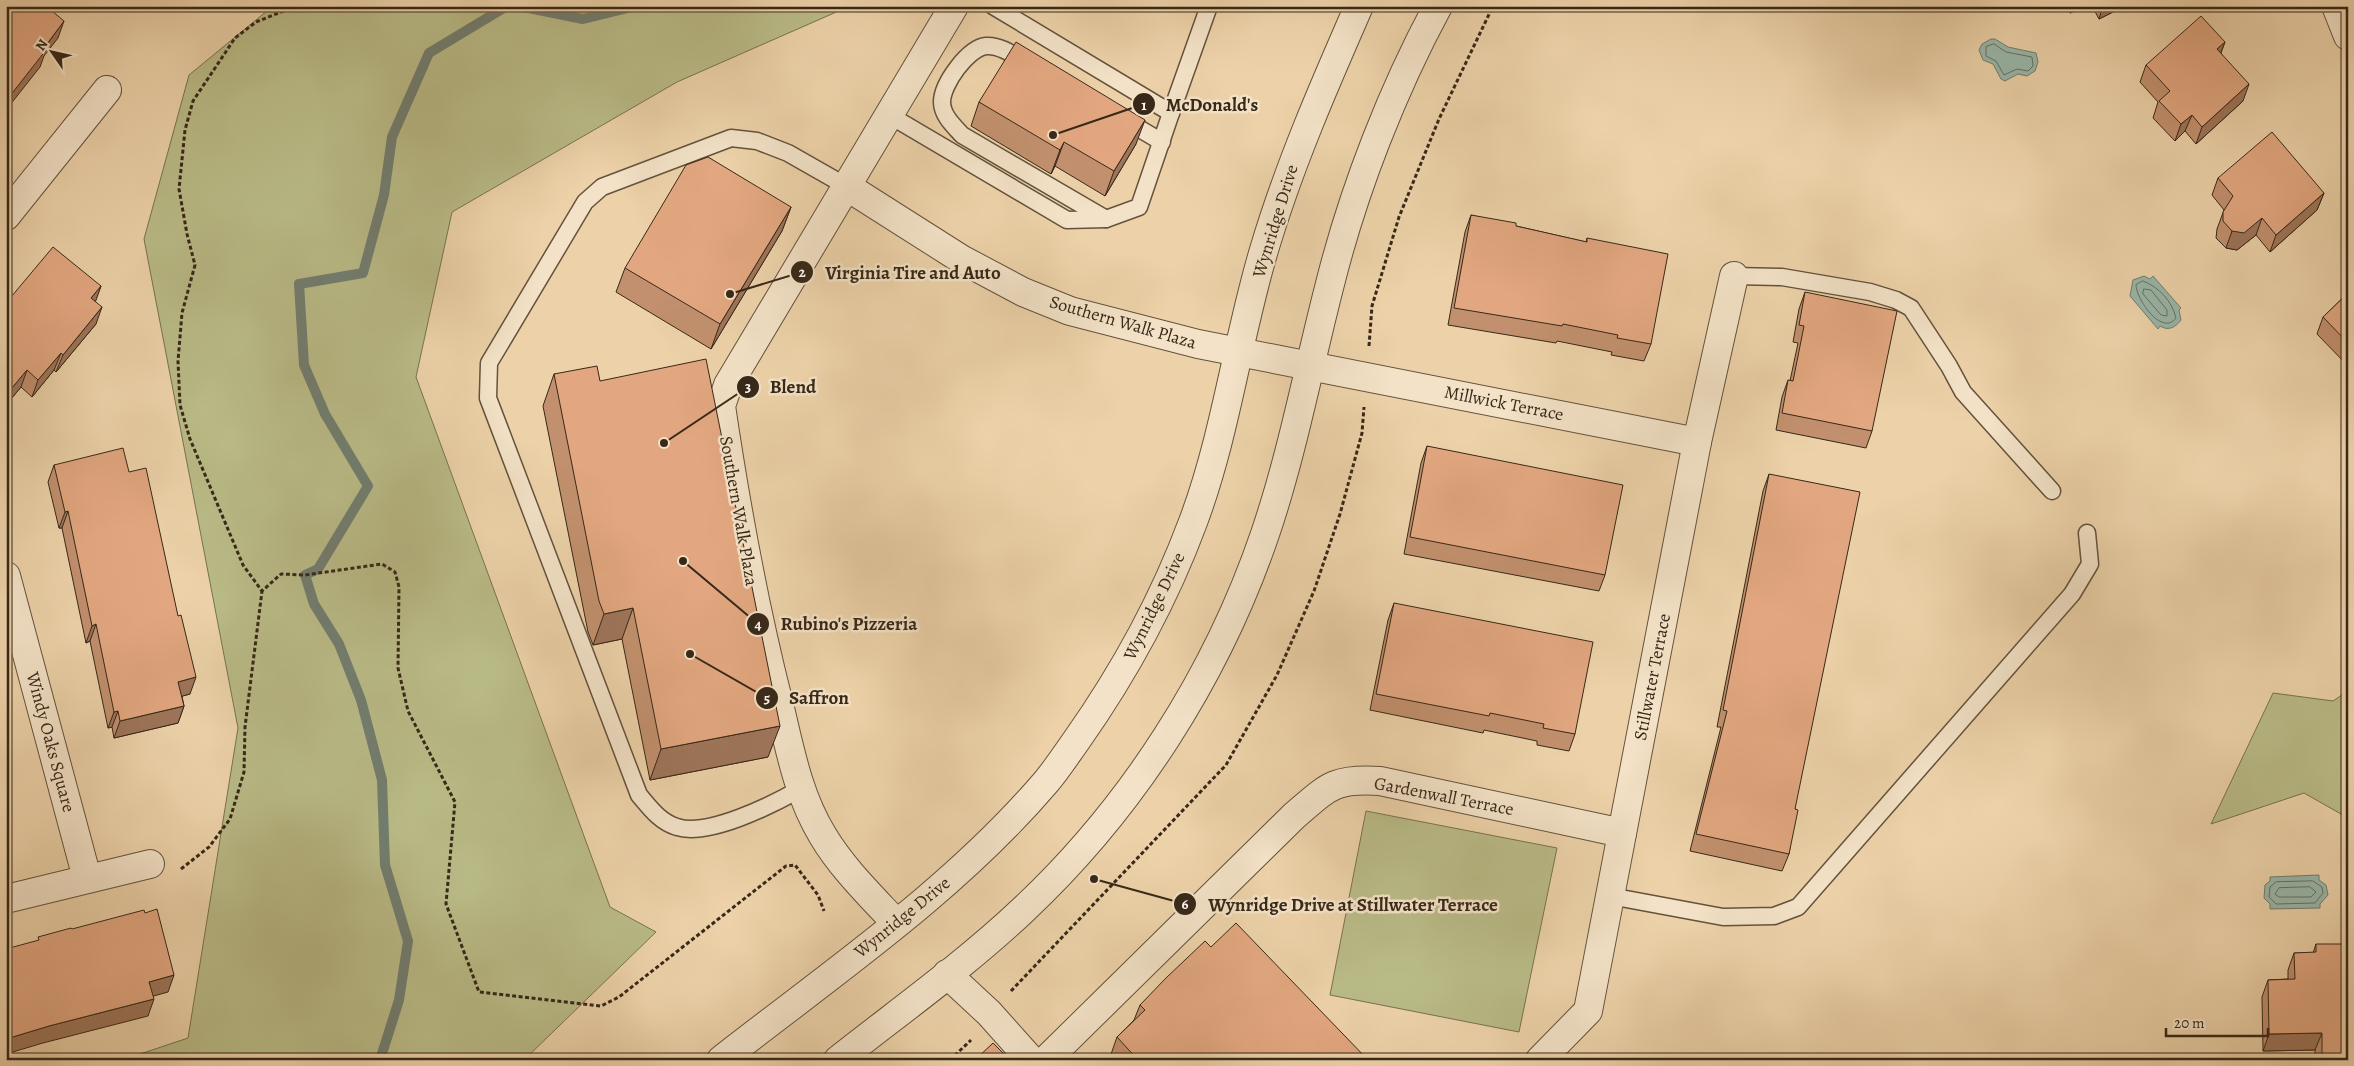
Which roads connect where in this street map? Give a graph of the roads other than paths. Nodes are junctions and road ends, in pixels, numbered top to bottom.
1 (954, 6) edge
2 (994, 6) edge
3 (1209, 6) edge
4 (1359, 6) edge
5 (1438, 6) edge
6 (2336, 6) edge
7 (2348, 36) edge
8 (1042, 72) edge
9 (107, 90) dead end
10 (1111, 112) edge
11 (1171, 113) junction
12 (889, 115) junction
13 (1162, 142) junction
14 (846, 186) junction
15 (6, 216) edge
16 (1106, 219) junction
17 (1734, 276) joint
18 (1238, 351) junction
19 (1310, 365) junction
20 (1697, 442) junction
21 (2052, 491) dead end
22 (2087, 533) dead end
23 (6, 576) edge
24 (800, 789) junction
25 (1622, 833) junction
26 (162, 869) road end
27 (87, 878) junction
28 (1610, 896) junction
29 (6, 899) edge
30 (896, 923) junction
31 (947, 974) junction
32 (720, 1060) edge
33 (838, 1060) edge
34 (1032, 1060) edge
35 (1046, 1060) edge
36 (1540, 1060) edge

1 - 12 street, Southern Walk Plaza
2 - 11 lane
3 - 11 lane
4 - 18 street, Wynridge Drive
5 - 19 street
6 - 7 street
8 - 16 lane
9 - 15 street
10 - 13 lane
11 - 13 lane
12 - 14 street, Southern Walk Plaza
12 - 16 lane
13 - 16 lane
14 - 18 street, Southern Walk Plaza
14 - 24 street, Southern Walk Plaza
14 - 24 lane
17 - 20 street, Stillwater Terrace
17 - 21 lane
18 - 19 street, Southern Walk Plaza
18 - 30 street, Wynridge Drive
19 - 20 street, Millwick Terrace
19 - 31 street
20 - 25 street, Stillwater Terrace
22 - 28 lane
23 - 27 street, Windy Oaks Square
24 - 30 street, Southern Walk Plaza
25 - 28 street, Stillwater Terrace
25 - 35 street, Gardenwall Terrace
26 - 27 street
27 - 29 street
28 - 36 street, Stillwater Terrace
30 - 32 street, Wynridge Drive
31 - 33 street
31 - 34 street

